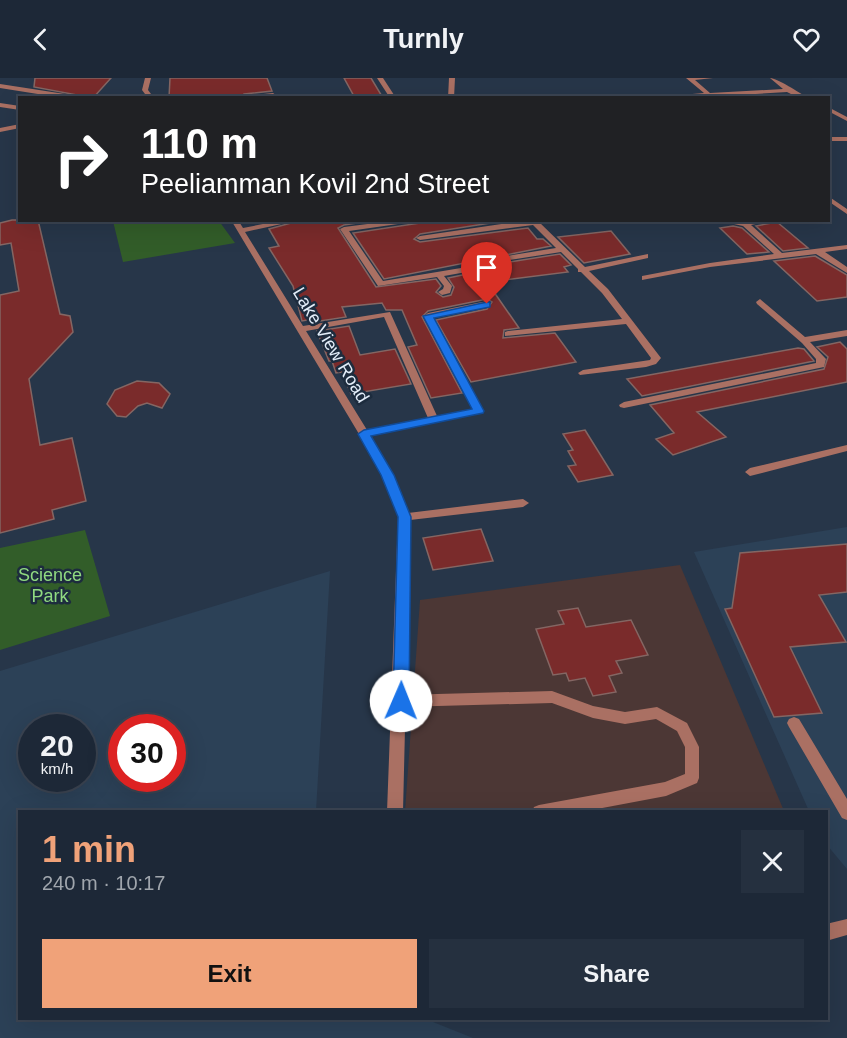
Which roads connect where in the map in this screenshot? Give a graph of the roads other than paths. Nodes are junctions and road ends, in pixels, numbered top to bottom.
1 (148, 78) edge
2 (380, 78) edge
3 (452, 78) edge
4 (710, 78) edge
5 (773, 78) edge
6 (690, 79) edge
7 (0, 86) edge
8 (788, 90) junction
9 (707, 93) junction
10 (65, 96) edge
11 (150, 96) edge
12 (392, 96) edge
13 (451, 96) edge
14 (672, 96) edge
15 (801, 96) edge
16 (0, 105) edge
17 (18, 108) edge
18 (830, 110) edge
19 (847, 119) edge
20 (18, 126) edge
21 (0, 130) edge
22 (830, 139) edge
23 (847, 139) edge
24 (830, 199) edge
25 (847, 212) edge
26 (277, 222) edge
27 (405, 222) edge
28 (525, 222) edge
29 (533, 222) edge
30 (732, 222) edge
31 (758, 222) edge
32 (745, 224) junction
33 (237, 226) edge
34 (420, 238) dead end
35 (847, 247) edge
36 (560, 250) junction
37 (817, 252) junction
38 (645, 256) dead end
39 (780, 256) junction
40 (582, 270) junction
41 (847, 271) edge
42 (440, 274) junction
43 (645, 278) dead end
44 (442, 292) dead end
45 (760, 302) dead end
46 (487, 304) dead end
47 (628, 321) junction
48 (299, 329) junction
49 (847, 333) edge
50 (508, 334) dead end
51 (804, 341) junction
52 (584, 373) dead end
53 (624, 405) dead end
54 (434, 421) junction
55 (364, 434) junction
56 (847, 448) edge
57 (750, 472) dead end
58 (523, 503) dead end
59 (404, 517) junction
60 (401, 701) junction
61 (794, 723) dead end
62 (395, 810) edge
63 (550, 810) edge
64 (847, 813) edge
65 (847, 927) edge
66 (828, 932) edge

1 - 11 street
2 - 12 street
3 - 13 street
4 - 6 street
5 - 8 street
6 - 9 street
7 - 10 street
8 - 9 street
8 - 15 street
9 - 14 street
16 - 17 street
18 - 19 street
20 - 21 street
22 - 23 street
24 - 25 street
26 - 33 street
27 - 42 street
28 - 34 street
29 - 36 street
30 - 32 street
31 - 32 street
32 - 39 street
33 - 48 street, Lake View Road
35 - 37 street
36 - 40 street
36 - 42 street
37 - 39 street
37 - 41 street
38 - 40 street
39 - 43 street
40 - 47 street
42 - 44 street
45 - 51 street
46 - 54 street
47 - 50 street
47 - 52 street
48 - 54 street
48 - 55 street, Lake View Road
49 - 51 street
51 - 53 street
54 - 55 street
55 - 59 street, Lake View Road
56 - 57 street
58 - 59 street
59 - 60 street, Lake View Road
60 - 62 street, Lake View Road
60 - 63 street
61 - 64 street
65 - 66 street

